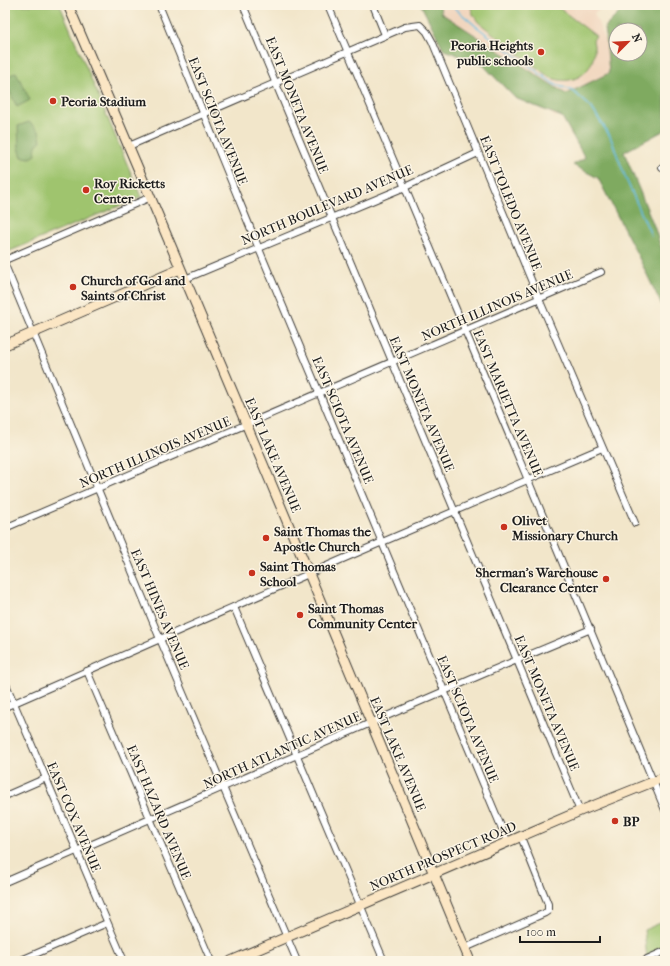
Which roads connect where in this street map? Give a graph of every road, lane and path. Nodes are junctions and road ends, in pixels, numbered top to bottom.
1 (68, 5) edge
2 (158, 5) edge
3 (243, 5) edge
4 (328, 5) edge
5 (373, 5) edge
6 (386, 35) junction
7 (348, 52) junction
8 (276, 83) junction
9 (204, 114) junction
10 (130, 146) junction
11 (478, 153) junction
12 (405, 187) junction
13 (151, 197) junction
14 (331, 217) junction
15 (259, 249) junction
16 (5, 260) edge
17 (5, 265) edge
18 (180, 269) junction
19 (601, 272) dead end
20 (185, 280) junction
21 (539, 299) junction
22 (465, 330) junction
23 (32, 333) junction
24 (5, 345) edge
25 (392, 362) junction
26 (319, 393) junction
27 (246, 425) junction
28 (602, 448) junction
29 (528, 480) junction
30 (97, 488) junction
31 (455, 512) junction
32 (635, 523) dead end
33 (5, 528) edge
34 (382, 543) junction
35 (310, 574) junction
36 (234, 607) junction
37 (591, 629) junction
38 (160, 639) junction
39 (517, 660) junction
40 (87, 671) junction
41 (5, 682) edge
42 (444, 691) junction
43 (14, 703) junction
44 (5, 707) edge
45 (371, 723) junction
46 (296, 756) junction
47 (665, 777) edge
48 (46, 778) junction
49 (653, 781) junction
50 (223, 788) junction
51 (5, 796) edge
52 (665, 810) edge
53 (580, 811) junction
54 (150, 819) junction
55 (521, 837) junction
56 (508, 843) junction
57 (77, 851) junction
58 (434, 874) junction
59 (5, 882) edge
60 (360, 906) junction
61 (107, 922) junction
62 (286, 937) junction
63 (465, 948) junction
64 (665, 951) edge
65 (19, 961) edge
66 (124, 961) edge
67 (211, 961) edge
68 (231, 961) edge
69 (296, 961) edge
70 (384, 961) edge
71 (470, 961) edge
72 (645, 961) edge

1 - 10 street, EAST LAKE AVENUE
2 - 9 street, EAST SCIOTA AVENUE
3 - 8 street, EAST MONETA AVENUE
4 - 7 street, EAST MARIETTA AVENUE
5 - 6 street
6 - 7 street
6 - 11 street, EAST TOLEDO AVENUE
7 - 8 street
7 - 12 street, EAST MARIETTA AVENUE
8 - 9 street
8 - 14 street, EAST MONETA AVENUE
9 - 10 street
9 - 15 street, EAST SCIOTA AVENUE
10 - 13 street, EAST LAKE AVENUE
11 - 12 street, NORTH BOULEVARD AVENUE
11 - 21 street, EAST TOLEDO AVENUE
12 - 14 street, NORTH BOULEVARD AVENUE
12 - 22 street, EAST MARIETTA AVENUE
13 - 16 street
13 - 18 street, EAST LAKE AVENUE
14 - 15 street, NORTH BOULEVARD AVENUE
14 - 25 street, EAST MONETA AVENUE
15 - 20 street, NORTH BOULEVARD AVENUE
15 - 26 street, EAST SCIOTA AVENUE
17 - 23 street, EAST HINES AVENUE
18 - 20 street, EAST LAKE AVENUE
18 - 23 street
19 - 21 street, NORTH ILLINOIS AVENUE
20 - 27 street, EAST LAKE AVENUE
21 - 22 street, NORTH ILLINOIS AVENUE
21 - 28 street, EAST TOLEDO AVENUE
22 - 25 street, NORTH ILLINOIS AVENUE
22 - 29 street, EAST MARIETTA AVENUE
23 - 24 street
23 - 30 street, EAST HINES AVENUE
25 - 26 street, NORTH ILLINOIS AVENUE
25 - 31 street, EAST MONETA AVENUE
26 - 27 street, NORTH ILLINOIS AVENUE
26 - 34 street, EAST SCIOTA AVENUE
27 - 30 street, NORTH ILLINOIS AVENUE
27 - 35 street, EAST LAKE AVENUE
28 - 29 street
28 - 32 street, EAST TOLEDO AVENUE
29 - 31 street
29 - 37 street, EAST MARIETTA AVENUE
30 - 33 street, NORTH ILLINOIS AVENUE
30 - 38 street, EAST HINES AVENUE
31 - 34 street
31 - 39 street, EAST MONETA AVENUE
34 - 35 street
34 - 42 street, EAST SCIOTA AVENUE
35 - 36 street
35 - 45 street, EAST LAKE AVENUE
36 - 38 street
36 - 46 street
37 - 39 street, NORTH ATLANTIC AVENUE
37 - 49 street, EAST MARIETTA AVENUE
38 - 40 street
38 - 50 street, EAST HINES AVENUE
39 - 42 street, NORTH ATLANTIC AVENUE
39 - 53 street, EAST MONETA AVENUE
40 - 43 street
40 - 54 street, EAST HAZARD AVENUE
41 - 43 street, EAST COX AVENUE
42 - 45 street, NORTH ATLANTIC AVENUE
42 - 56 street, EAST SCIOTA AVENUE
43 - 44 street
43 - 48 street, EAST COX AVENUE
45 - 46 street, NORTH ATLANTIC AVENUE
45 - 58 street, EAST LAKE AVENUE
46 - 50 street, NORTH ATLANTIC AVENUE
46 - 60 street
47 - 49 street, NORTH PROSPECT ROAD
48 - 51 street
48 - 57 street, EAST COX AVENUE
49 - 52 street, EAST MARIETTA AVENUE
49 - 53 street, NORTH PROSPECT ROAD
50 - 54 street, NORTH ATLANTIC AVENUE
50 - 62 street, EAST HINES AVENUE
53 - 55 street, NORTH PROSPECT ROAD
54 - 57 street, NORTH ATLANTIC AVENUE
54 - 67 street, EAST HAZARD AVENUE
55 - 56 street, NORTH PROSPECT ROAD
55 - 63 street
56 - 58 street, NORTH PROSPECT ROAD
57 - 59 street, NORTH ATLANTIC AVENUE
57 - 61 street, EAST COX AVENUE
58 - 60 street, NORTH PROSPECT ROAD
58 - 63 street, EAST LAKE AVENUE
60 - 62 street, NORTH PROSPECT ROAD
60 - 70 street
61 - 65 street
61 - 66 street, EAST COX AVENUE
62 - 68 street, NORTH PROSPECT ROAD
62 - 69 street, EAST HINES AVENUE
63 - 71 street, EAST LAKE AVENUE
64 - 72 street

